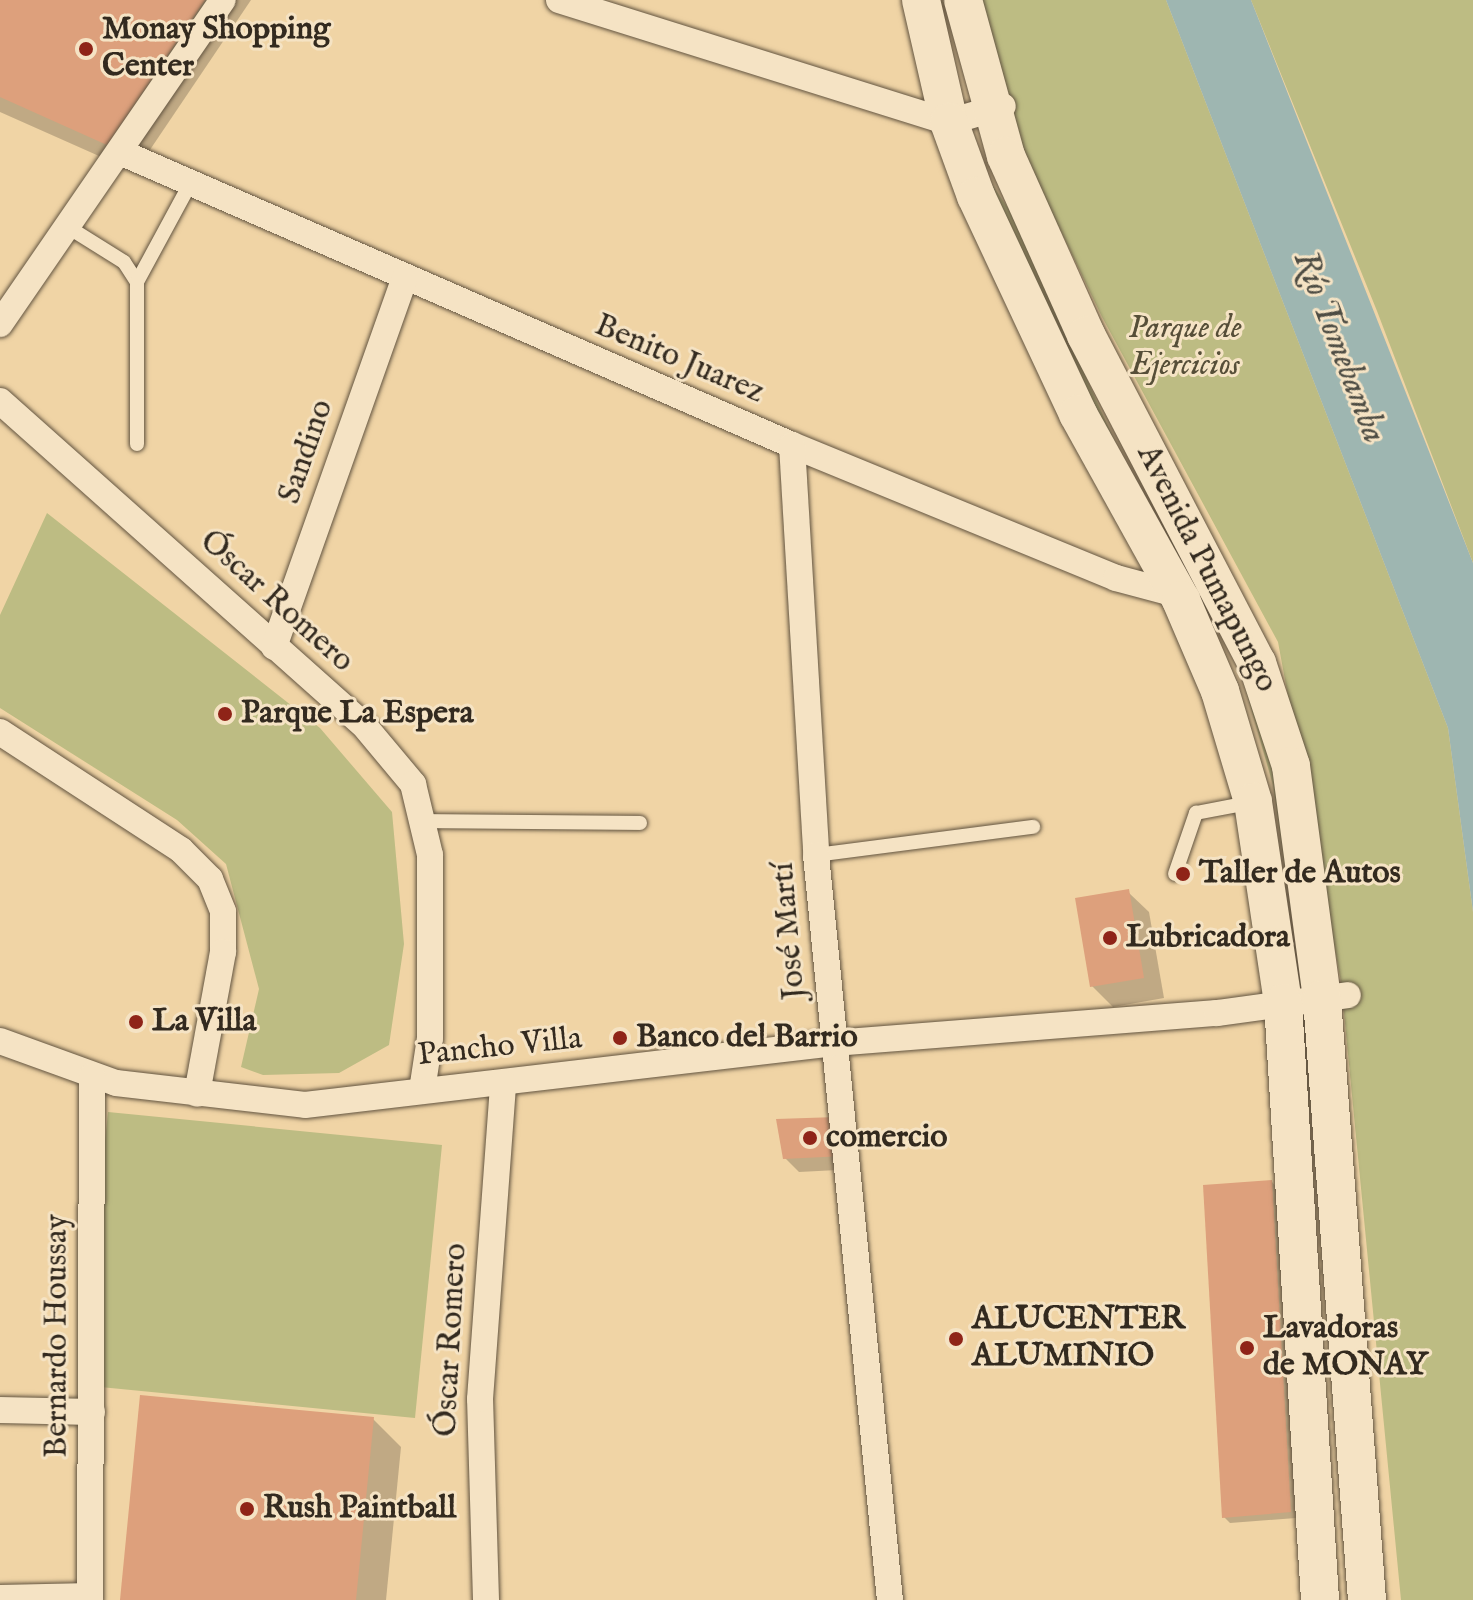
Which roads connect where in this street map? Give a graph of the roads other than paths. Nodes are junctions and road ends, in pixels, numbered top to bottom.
1 (223, 0) edge
2 (559, 0) edge
3 (921, 0) edge
4 (963, 0) edge
5 (996, 108) junction
6 (949, 122) junction
7 (120, 152) junction
8 (190, 184) junction
9 (68, 227) junction
10 (404, 280) junction
11 (137, 282) junction
12 (0, 324) edge
13 (0, 401) edge
14 (137, 444) dead end
15 (792, 445) junction
16 (1215, 582) junction
17 (1181, 600) junction
18 (274, 647) junction
19 (0, 732) edge
20 (1253, 802) junction
21 (422, 821) junction
22 (640, 823) dead end
23 (1033, 827) dead end
24 (816, 855) junction
25 (1175, 874) dead end
26 (1335, 997) junction
27 (1283, 1003) junction
28 (0, 1041) edge
29 (834, 1043) junction
30 (92, 1076) junction
31 (503, 1083) junction
32 (422, 1090) junction
33 (197, 1094) junction
34 (0, 1410) edge
35 (92, 1412) junction
36 (0, 1598) edge
37 (90, 1598) edge
38 (486, 1600) edge
39 (890, 1600) edge
40 (1320, 1600) edge
41 (1367, 1600) edge

1 - 7 street
2 - 6 street
3 - 6 main road, Avenida Pumapungo
4 - 5 main road, Avenida Pumapungo
5 - 6 street
5 - 16 main road, Avenida Pumapungo
6 - 17 main road, Avenida Pumapungo
7 - 8 street, Benito Juarez
7 - 9 street
8 - 10 street, Benito Juarez
8 - 11 lane
9 - 11 lane
9 - 12 street
10 - 15 street, Benito Juarez
10 - 18 street, Sandino
11 - 14 lane
13 - 18 street, Óscar Romero
15 - 17 street, Benito Juarez
15 - 24 street, José Martí
16 - 17 street
16 - 26 main road, Avenida Pumapungo
17 - 20 main road, Avenida Pumapungo
18 - 21 street, Óscar Romero
19 - 33 street
20 - 25 lane
20 - 27 main road, Avenida Pumapungo
21 - 22 lane
21 - 32 street, Óscar Romero
23 - 24 lane
24 - 29 street, José Martí
26 - 27 street, Pancho Villa
26 - 41 main road, Avenida Pumapungo
27 - 29 street, Pancho Villa
27 - 40 main road, Avenida Pumapungo
28 - 30 street, Pancho Villa
29 - 31 street, Pancho Villa
29 - 39 street, José Martí
30 - 33 street, Pancho Villa
30 - 35 street, Bernardo Houssay
31 - 32 street, Pancho Villa
31 - 38 street, Óscar Romero
32 - 33 street, Pancho Villa
34 - 35 street
35 - 37 street, Bernardo Houssay
36 - 37 street, Bernardo Houssay

